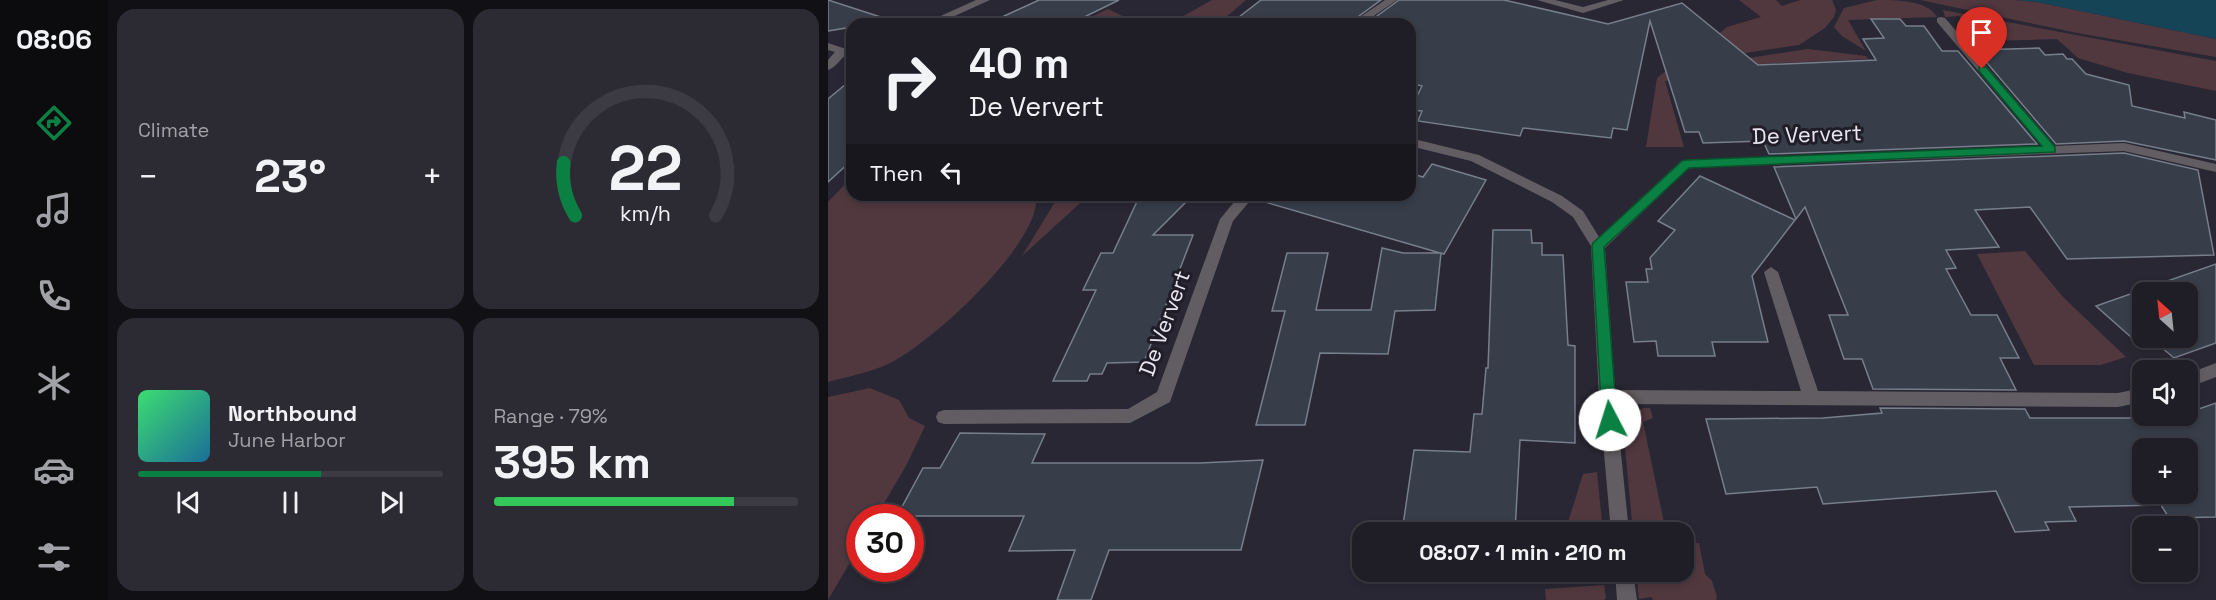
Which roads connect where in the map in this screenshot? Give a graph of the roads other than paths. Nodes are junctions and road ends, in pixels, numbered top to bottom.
1 (986, 0) edge
2 (1392, 0) edge
3 (1542, 0) edge
4 (1619, 0) edge
5 (942, 18) edge
6 (1364, 18) edge
7 (1941, 21) dead end
8 (828, 46) edge
9 (846, 50) edge
10 (846, 51) edge
11 (828, 67) edge
12 (1416, 143) edge
13 (2051, 149) junction
14 (2216, 168) edge
15 (1243, 201) edge
16 (1598, 246) junction
17 (1771, 272) dead end
18 (2216, 370) edge
19 (2198, 377) edge
20 (1607, 397) junction
21 (2132, 397) edge
22 (1812, 399) junction
23 (944, 417) dead end
24 (1619, 522) edge
25 (1625, 582) edge
26 (1627, 600) edge

1 - 5 street
2 - 6 street
3 - 4 street
7 - 13 street
8 - 9 street
10 - 11 street
12 - 16 street
13 - 14 street, De Ververt
13 - 16 street, De Ververt
15 - 23 street, De Ververt
16 - 20 street
17 - 22 street
18 - 19 street
20 - 22 street
20 - 24 street
21 - 22 street
25 - 26 street

